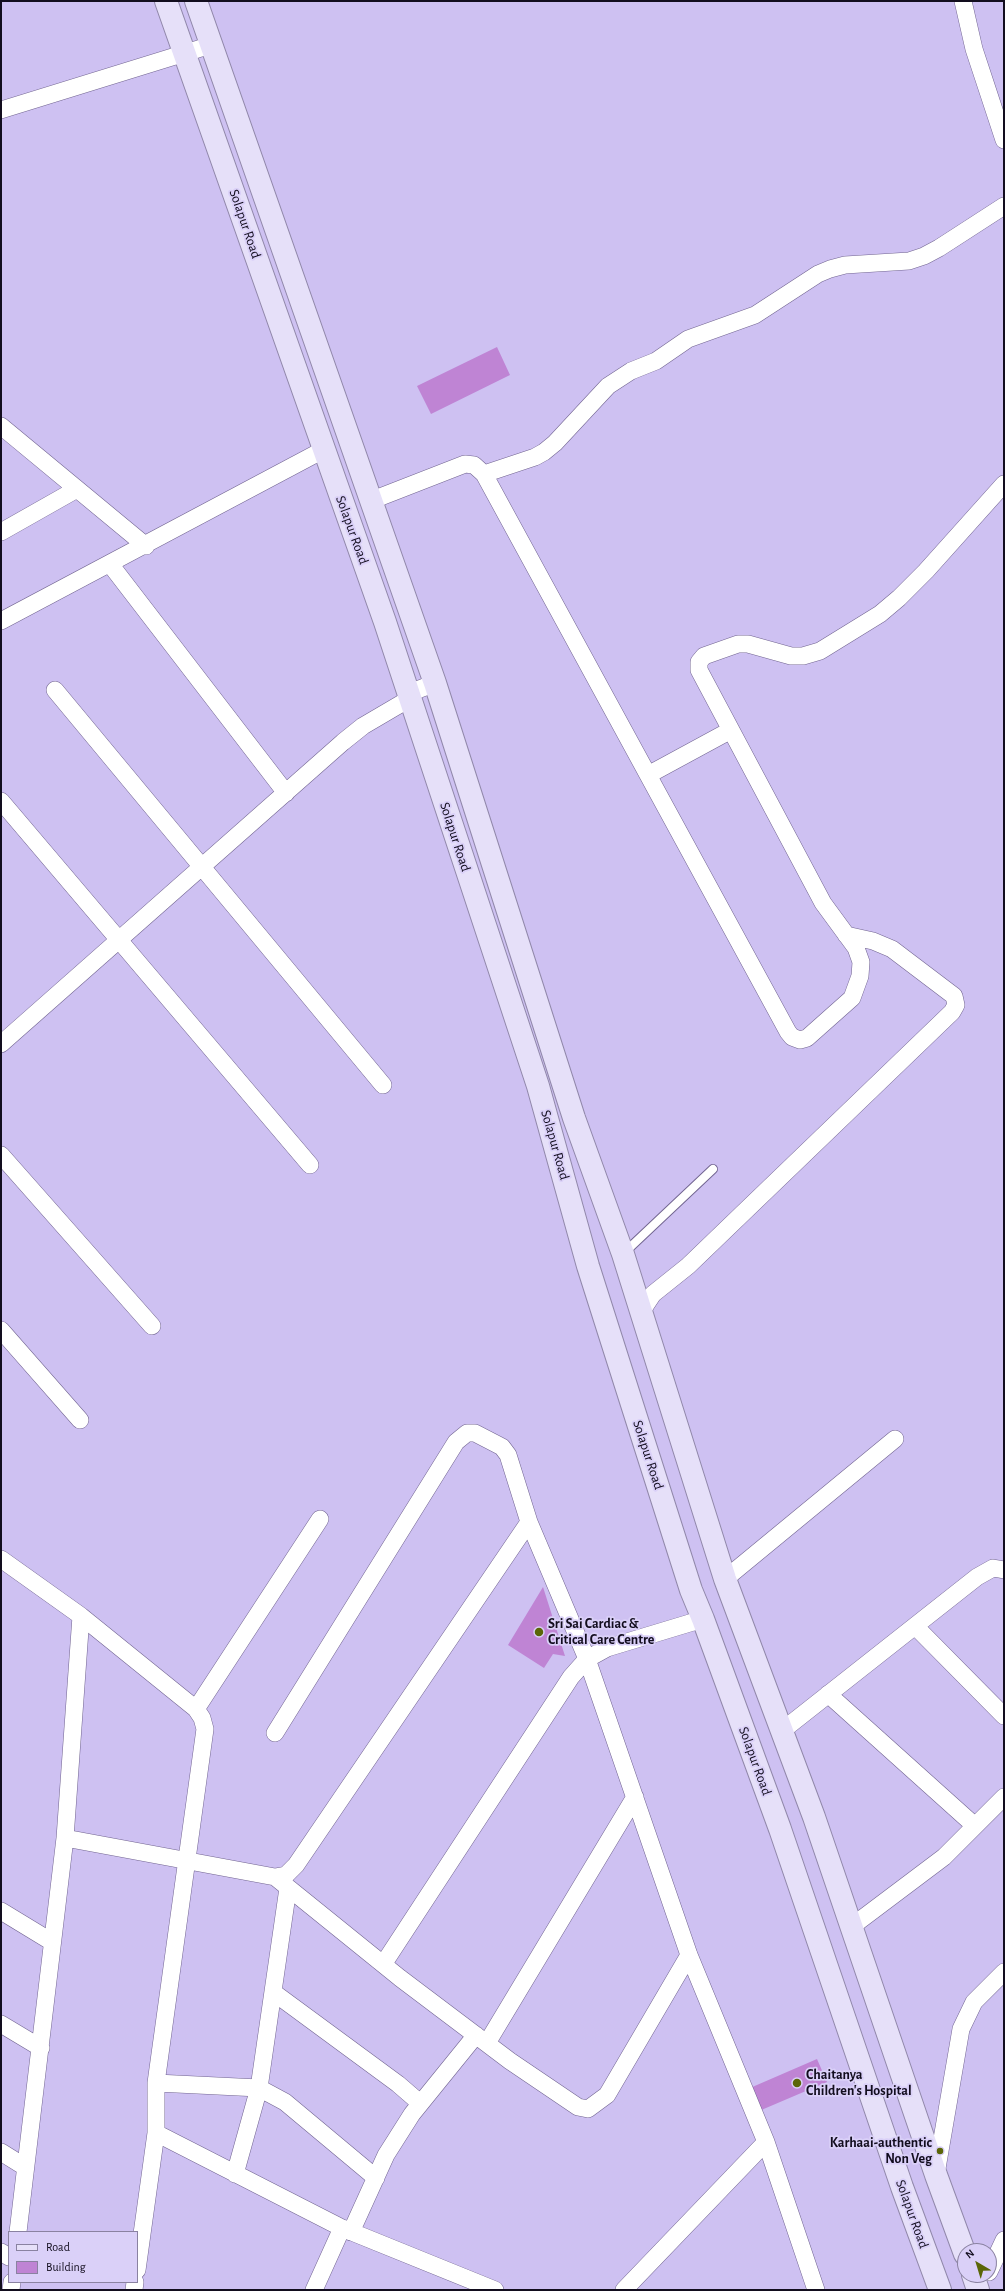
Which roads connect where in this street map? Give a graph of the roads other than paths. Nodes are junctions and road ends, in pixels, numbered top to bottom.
1 (166, 1) edge
2 (196, 1) edge
3 (963, 1) edge
4 (211, 45) junction
5 (185, 53) junction
6 (1, 110) edge
7 (1004, 140) edge
8 (1004, 206) edge
9 (1, 426) edge
10 (323, 450) junction
11 (484, 474) junction
12 (1004, 484) edge
13 (77, 489) junction
14 (370, 501) junction
15 (1, 532) edge
16 (146, 546) junction
17 (110, 564) junction
18 (1, 621) edge
19 (435, 683) junction
20 (55, 690) dead end
21 (409, 699) junction
22 (731, 730) junction
23 (648, 775) junction
24 (286, 793) junction
25 (1, 801) edge
26 (202, 867) junction
27 (838, 924) junction
28 (120, 940) junction
29 (1, 1044) edge
30 (383, 1085) dead end
31 (1, 1155) edge
32 (310, 1165) dead end
33 (713, 1169) dead end
34 (623, 1254) junction
35 (641, 1312) junction
36 (152, 1326) dead end
37 (1, 1330) edge
38 (80, 1420) dead end
39 (895, 1438) dead end
40 (320, 1519) dead end
41 (529, 1522) junction
42 (3, 1564) edge
43 (1004, 1570) edge
44 (725, 1579) junction
45 (81, 1616) junction
46 (703, 1619) junction
47 (915, 1626) junction
48 (587, 1659) junction
49 (828, 1694) junction
50 (196, 1709) junction
51 (1004, 1716) edge
52 (783, 1730) junction
53 (275, 1733) dead end
54 (635, 1797) junction
55 (1004, 1797) edge
56 (975, 1826) junction
57 (65, 1838) junction
58 (186, 1861) junction
59 (275, 1877) junction
60 (288, 1888) junction
61 (1, 1912) edge
62 (851, 1927) junction
63 (52, 1942) junction
64 (689, 1955) junction
65 (384, 1963) junction
66 (1004, 1972) edge
67 (273, 1992) junction
68 (1, 2024) edge
69 (482, 2039) junction
70 (41, 2048) junction
71 (156, 2083) junction
72 (260, 2088) junction
73 (420, 2103) junction
74 (156, 2133) junction
75 (766, 2142) junction
76 (1, 2152) edge
77 (25, 2166) junction
78 (235, 2174) junction
79 (936, 2175) junction
80 (376, 2178) junction
81 (347, 2230) junction
82 (18, 2231) edge
83 (1004, 2240) edge
84 (961, 2243) edge
85 (997, 2255) edge
86 (138, 2263) edge
87 (314, 2290) edge
88 (494, 2290) edge
89 (624, 2290) edge
90 (816, 2290) edge
91 (940, 2290) edge

1 - 5 main road, Solapur Road
2 - 4 main road, Solapur Road
3 - 7 street
4 - 5 street
4 - 14 main road, Solapur Road
5 - 6 street
5 - 10 main road, Solapur Road
8 - 11 street
9 - 13 street
10 - 16 street
10 - 21 main road, Solapur Road
11 - 14 street
11 - 23 street
12 - 22 street
13 - 15 street
13 - 16 street
14 - 19 main road, Solapur Road
16 - 17 street
17 - 18 street
17 - 24 street
19 - 21 street
19 - 34 main road, Solapur Road
20 - 26 street
21 - 24 street
21 - 46 main road, Solapur Road
22 - 23 street
22 - 27 street
23 - 27 street
24 - 26 street
25 - 28 street
26 - 28 street
26 - 30 street
27 - 35 street
28 - 29 street
28 - 32 street
31 - 36 street
33 - 34 lane
34 - 35 main road, Solapur Road
35 - 44 main road, Solapur Road
37 - 38 street
39 - 44 street
40 - 50 street
41 - 48 street
41 - 53 street
41 - 59 street
42 - 45 street
43 - 47 street
44 - 52 main road, Solapur Road
45 - 50 street
45 - 57 street
46 - 48 street
46 - 91 main road, Solapur Road
47 - 49 street
47 - 51 street
48 - 54 street
48 - 65 street
49 - 52 street
49 - 56 street
50 - 58 street
52 - 62 main road, Solapur Road
54 - 64 street
54 - 69 street
55 - 56 street
56 - 62 street
57 - 58 street
57 - 63 street
58 - 59 street
58 - 71 street
59 - 60 street
60 - 65 street
60 - 67 street
61 - 63 street
62 - 79 main road, Solapur Road
63 - 70 street
64 - 69 street
64 - 75 street
65 - 69 street
66 - 79 street
67 - 72 street
67 - 73 street
68 - 70 street
69 - 73 street
70 - 77 street
71 - 72 street
71 - 74 street
72 - 78 street
72 - 80 street
73 - 80 street
74 - 78 street
74 - 86 street
75 - 89 street
75 - 90 street
76 - 77 street
77 - 82 street
78 - 81 street
79 - 84 main road, Solapur Road
80 - 81 street
81 - 87 street
81 - 88 street
83 - 85 street

